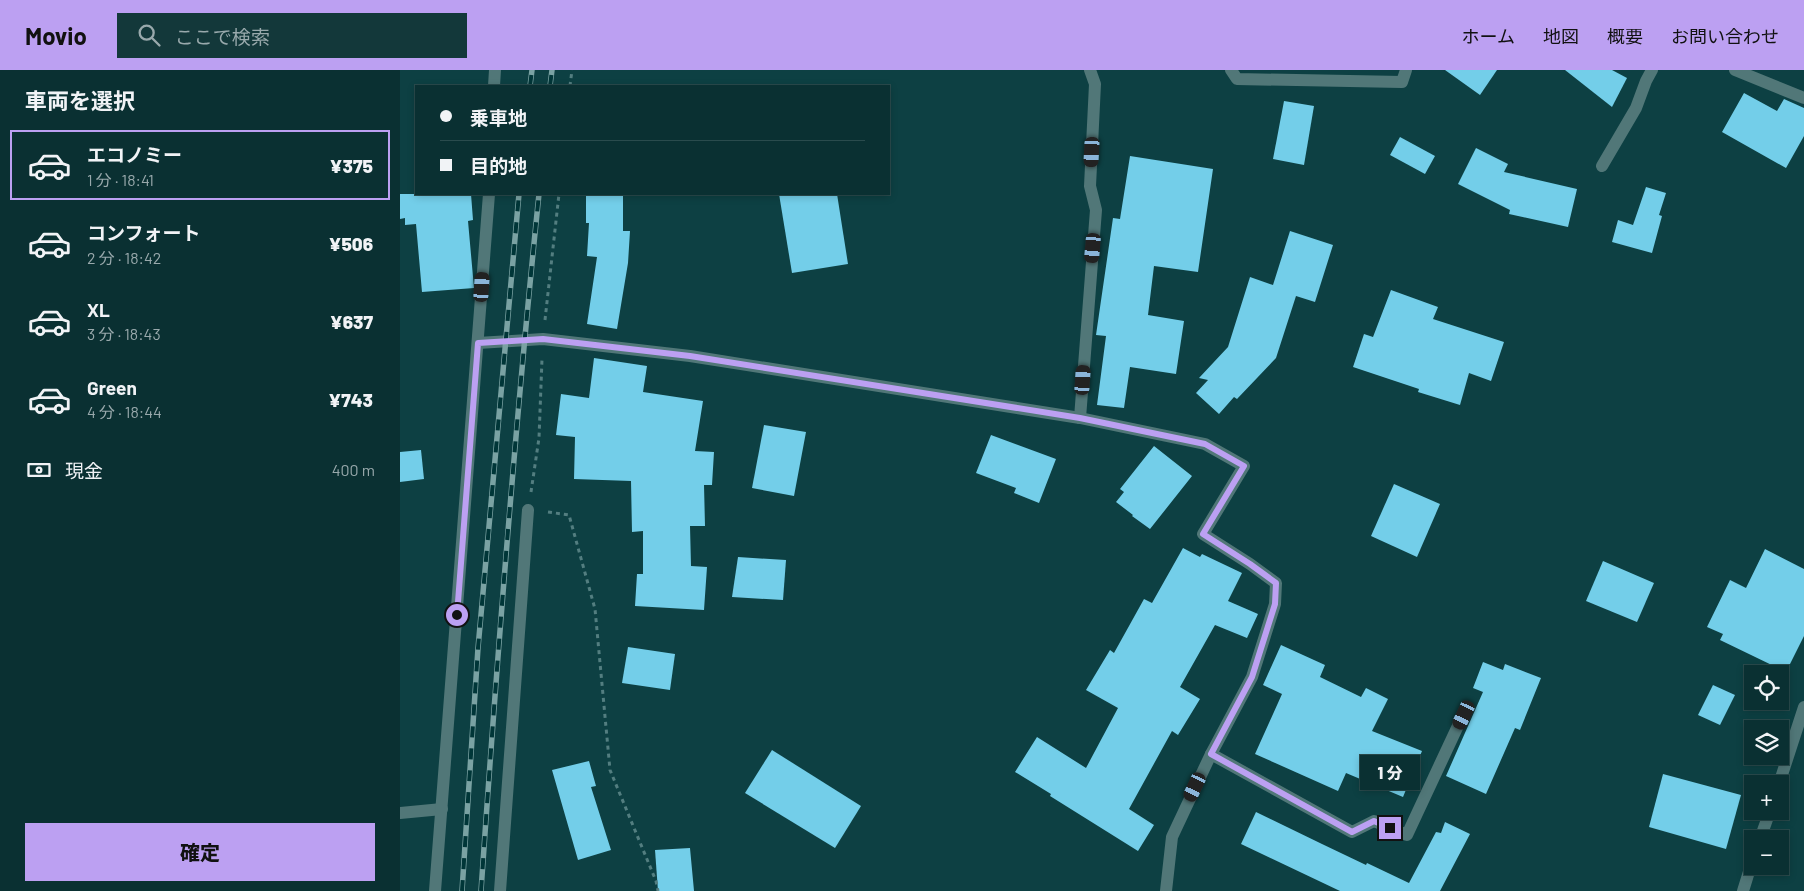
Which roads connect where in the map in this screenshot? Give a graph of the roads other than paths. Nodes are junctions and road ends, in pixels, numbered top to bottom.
1 (495, 70) edge
2 (1090, 70) edge
3 (1231, 70) edge
4 (1406, 70) edge
5 (1652, 70) edge
6 (1735, 70) edge
7 (494, 85) edge
8 (1804, 98) edge
9 (1602, 166) dead end
10 (489, 195) edge
11 (478, 343) junction
12 (1080, 418) junction
13 (528, 510) road end
14 (1804, 707) edge
15 (1464, 715) dead end
16 (1211, 754) junction
17 (1782, 775) edge
18 (442, 809) junction
19 (400, 813) edge
20 (1748, 875) edge
21 (436, 891) edge
22 (500, 891) edge
23 (1166, 891) edge
24 (1743, 891) edge

1 - 7 street
2 - 12 street
3 - 4 street
5 - 9 street
6 - 8 street
10 - 11 street
11 - 12 street
11 - 18 street
12 - 16 street
13 - 22 street
14 - 17 street
15 - 16 street
16 - 23 street
18 - 19 street
18 - 21 street
20 - 24 street

